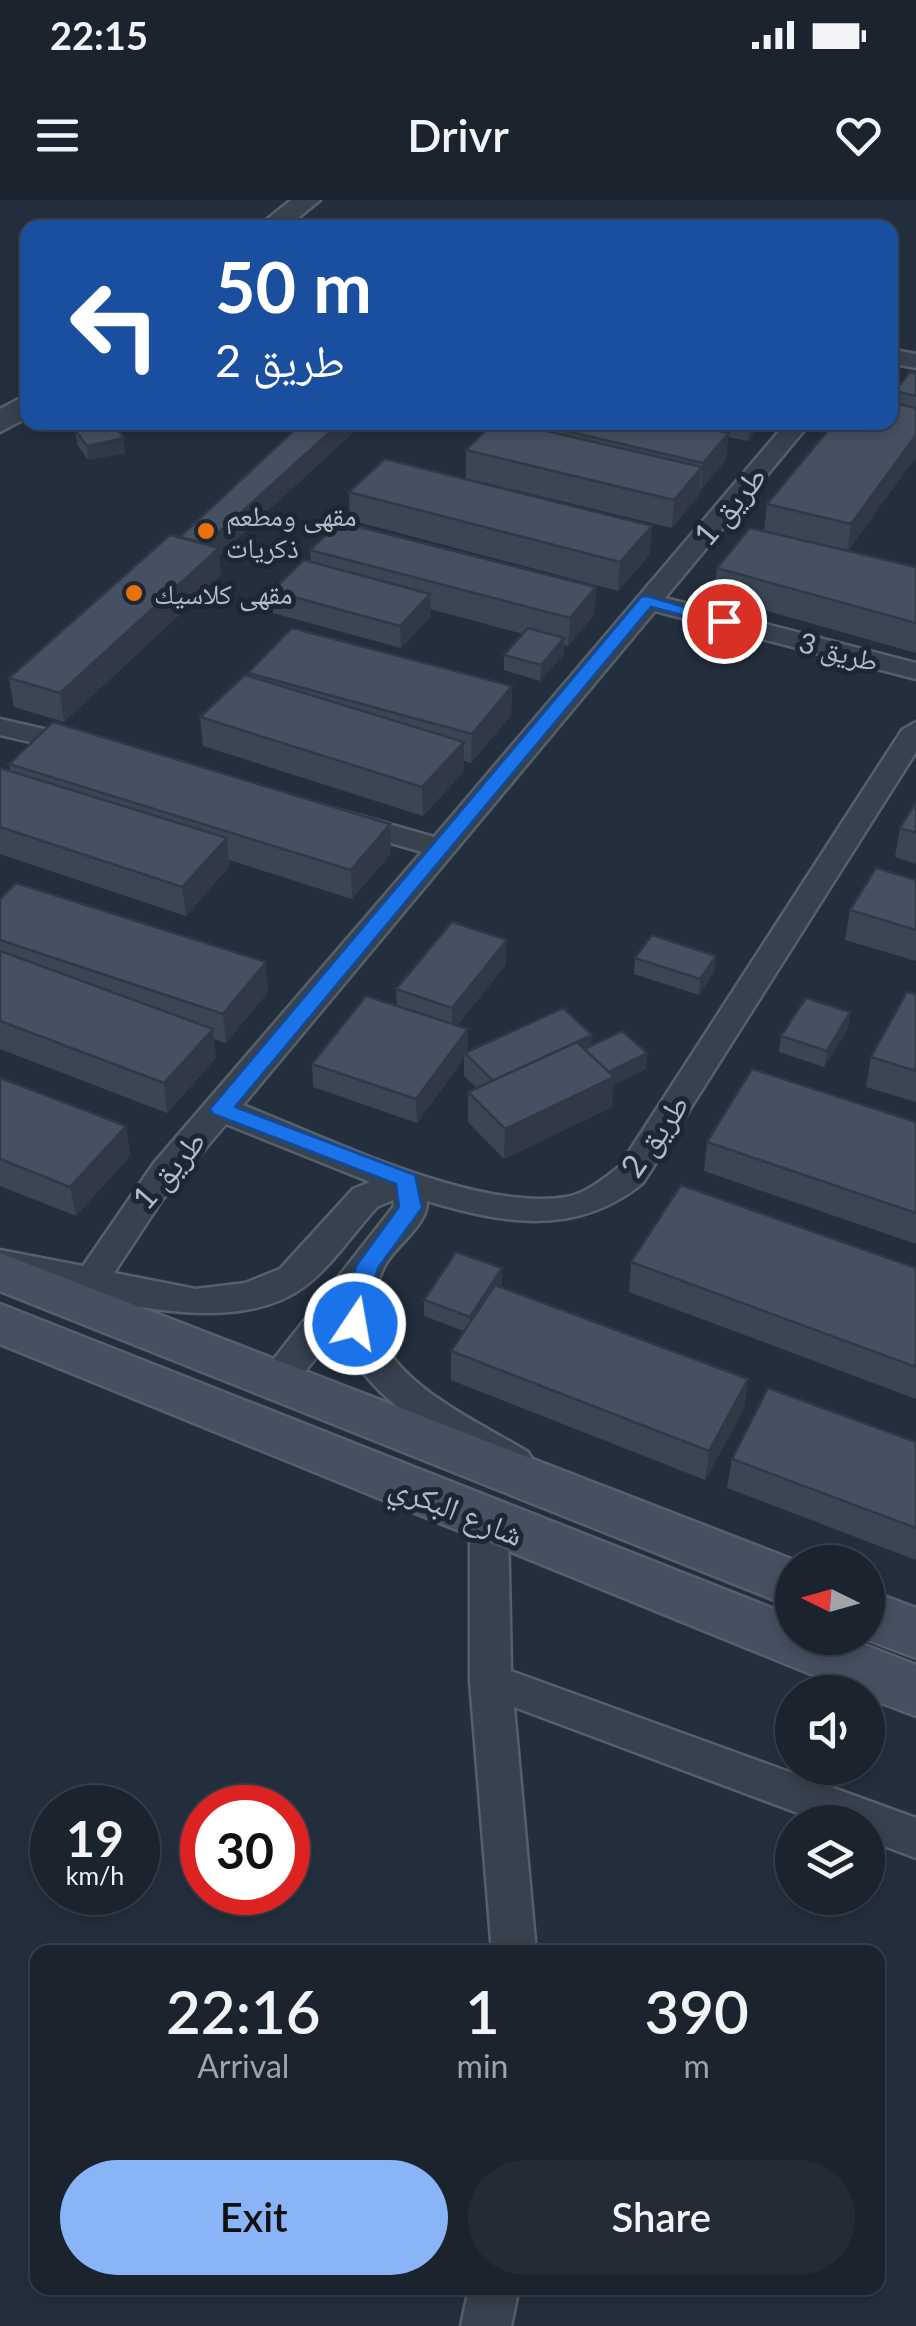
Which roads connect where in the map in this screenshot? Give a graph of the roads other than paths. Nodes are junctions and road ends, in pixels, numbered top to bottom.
1 (307, 200) edge
2 (289, 220) edge
3 (793, 430) edge
4 (647, 601) junction
5 (916, 670) edge
6 (0, 727) edge
7 (916, 730) edge
8 (108, 751) edge
9 (308, 810) edge
10 (440, 848) junction
11 (221, 1109) junction
12 (407, 1180) junction
13 (368, 1266) junction
14 (0, 1267) edge
15 (91, 1282) junction
16 (0, 1320) edge
17 (277, 1378) junction
18 (549, 1485) junction
19 (488, 1522) junction
20 (775, 1577) edge
21 (885, 1621) edge
22 (916, 1634) edge
23 (490, 1681) junction
24 (916, 1691) edge
25 (916, 1838) edge
26 (513, 1945) edge
27 (493, 2295) edge
28 (486, 2326) edge

1 - 2 street
3 - 4 street, طريق 1
4 - 5 street, طريق 3
4 - 10 street, طريق 1
6 - 8 street
7 - 12 street, طريق 2
9 - 10 street
10 - 11 street, طريق 1
11 - 12 street, طريق 2
11 - 15 street, طريق 1
12 - 13 street
12 - 15 street
13 - 17 street
13 - 18 street
14 - 15 street
14 - 17 main road, شارع البكري
16 - 17 main road
16 - 19 main road, شارع البكري
17 - 18 main road, شارع البكري
18 - 20 main road, شارع البكري
19 - 23 street
19 - 24 main road, شارع البكري
21 - 22 main road
23 - 25 street
23 - 26 street
27 - 28 street

